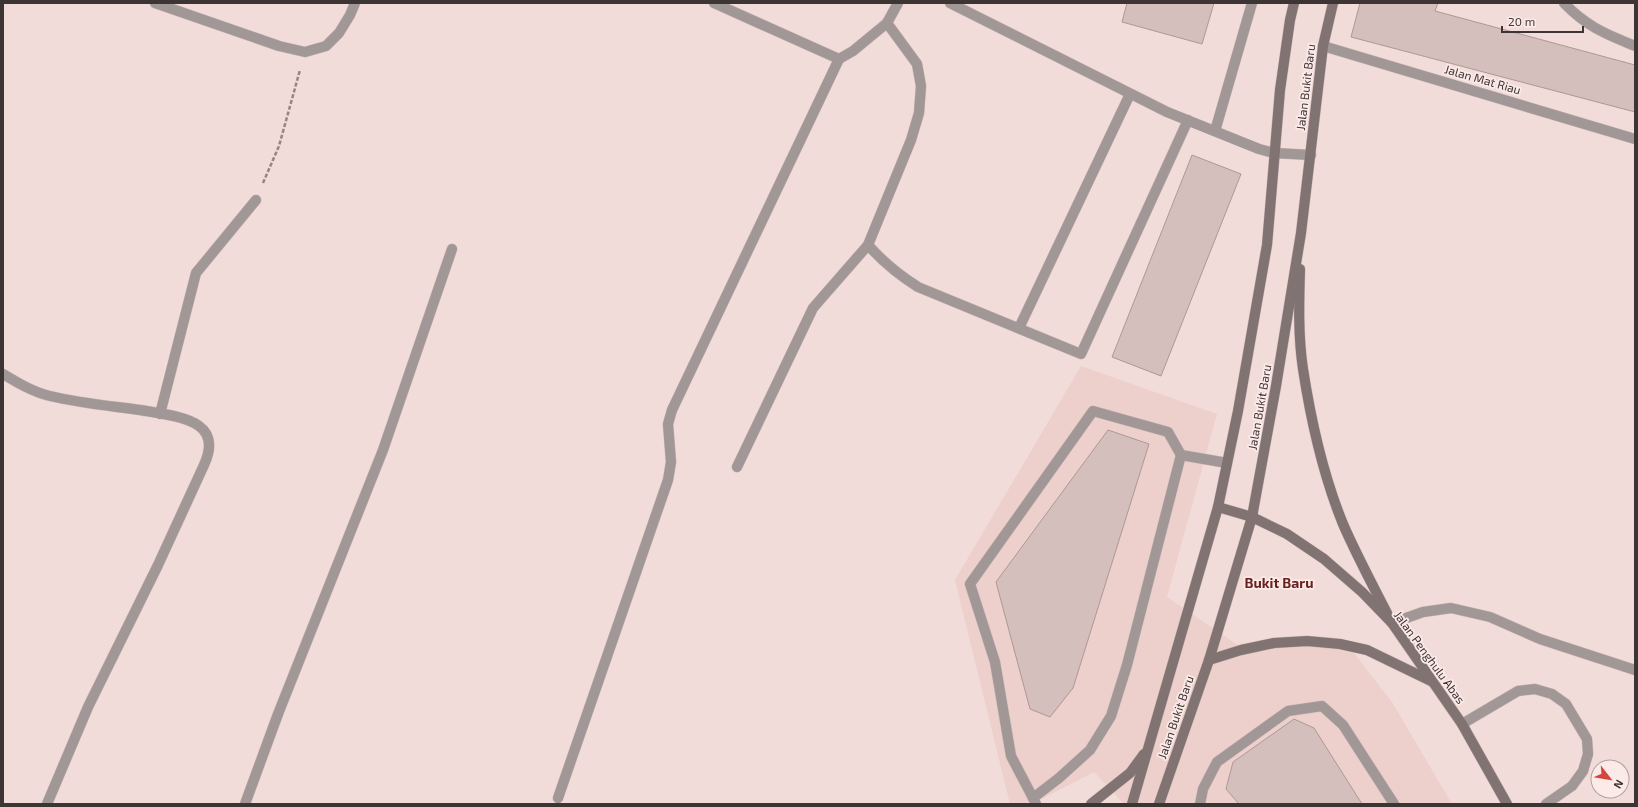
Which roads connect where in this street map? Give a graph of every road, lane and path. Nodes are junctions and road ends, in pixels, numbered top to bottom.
1 (155, 3) edge
2 (355, 3) edge
3 (714, 3) edge
4 (898, 3) edge
5 (950, 3) edge
6 (1252, 3) edge
7 (1294, 3) edge
8 (1333, 3) edge
9 (1564, 3) edge
10 (887, 23) junction
11 (1323, 46) junction
12 (1635, 46) edge
13 (305, 52) junction
14 (839, 59) junction
15 (1130, 94) junction
16 (1188, 120) junction
17 (1215, 131) junction
18 (1635, 139) edge
19 (1274, 153) junction
20 (1311, 154) junction
21 (256, 200) joint
22 (1300, 233) junction
23 (868, 245) junction
24 (452, 249) dead end
25 (1019, 328) junction
26 (3, 374) edge
27 (160, 414) junction
28 (1181, 455) junction
29 (1227, 464) junction
30 (737, 466) dead end
31 (1218, 507) junction
32 (1252, 517) junction
33 (1392, 623) junction
34 (1209, 660) junction
35 (1635, 670) edge
36 (1433, 682) junction
37 (1462, 724) junction
38 (1149, 746) junction
39 (558, 798) dead end
40 (1034, 801) edge
41 (47, 804) edge
42 (245, 804) edge
43 (1091, 804) edge
44 (1132, 804) edge
45 (1159, 804) edge
46 (1200, 804) edge
47 (1394, 804) edge
48 (1507, 804) edge
49 (1546, 804) edge

1 - 13 street
2 - 13 street
3 - 14 street
4 - 10 street
5 - 15 street
6 - 17 street
7 - 19 main road, Jalan Bukit Baru
8 - 11 main road, Jalan Bukit Baru
9 - 12 street
10 - 14 street
10 - 23 street
11 - 18 street, Jalan Mat Riau
11 - 20 main road, Jalan Bukit Baru
13 - 21 path
14 - 39 street
15 - 16 street
15 - 25 street
16 - 17 street
16 - 25 street
17 - 19 street
19 - 20 street
19 - 29 main road, Jalan Bukit Baru
20 - 22 main road, Jalan Bukit Baru
21 - 27 street
22 - 32 main road, Jalan Bukit Baru
22 - 33 main road
23 - 25 street
23 - 30 street
24 - 42 street
26 - 27 street
27 - 41 street
28 - 29 street
28 - 40 street
28 - 40 street
29 - 31 main road, Jalan Bukit Baru
31 - 32 main road, Jalan Penghulu Abas
31 - 38 main road, Jalan Bukit Baru
32 - 33 main road, Jalan Penghulu Abas
32 - 34 main road, Jalan Bukit Baru
33 - 35 street
33 - 36 main road, Jalan Penghulu Abas
34 - 36 main road
34 - 45 main road, Jalan Bukit Baru
36 - 37 main road, Jalan Penghulu Abas
37 - 48 main road, Jalan Penghulu Abas
37 - 49 street
38 - 43 main road
38 - 44 main road, Jalan Bukit Baru
46 - 47 street

